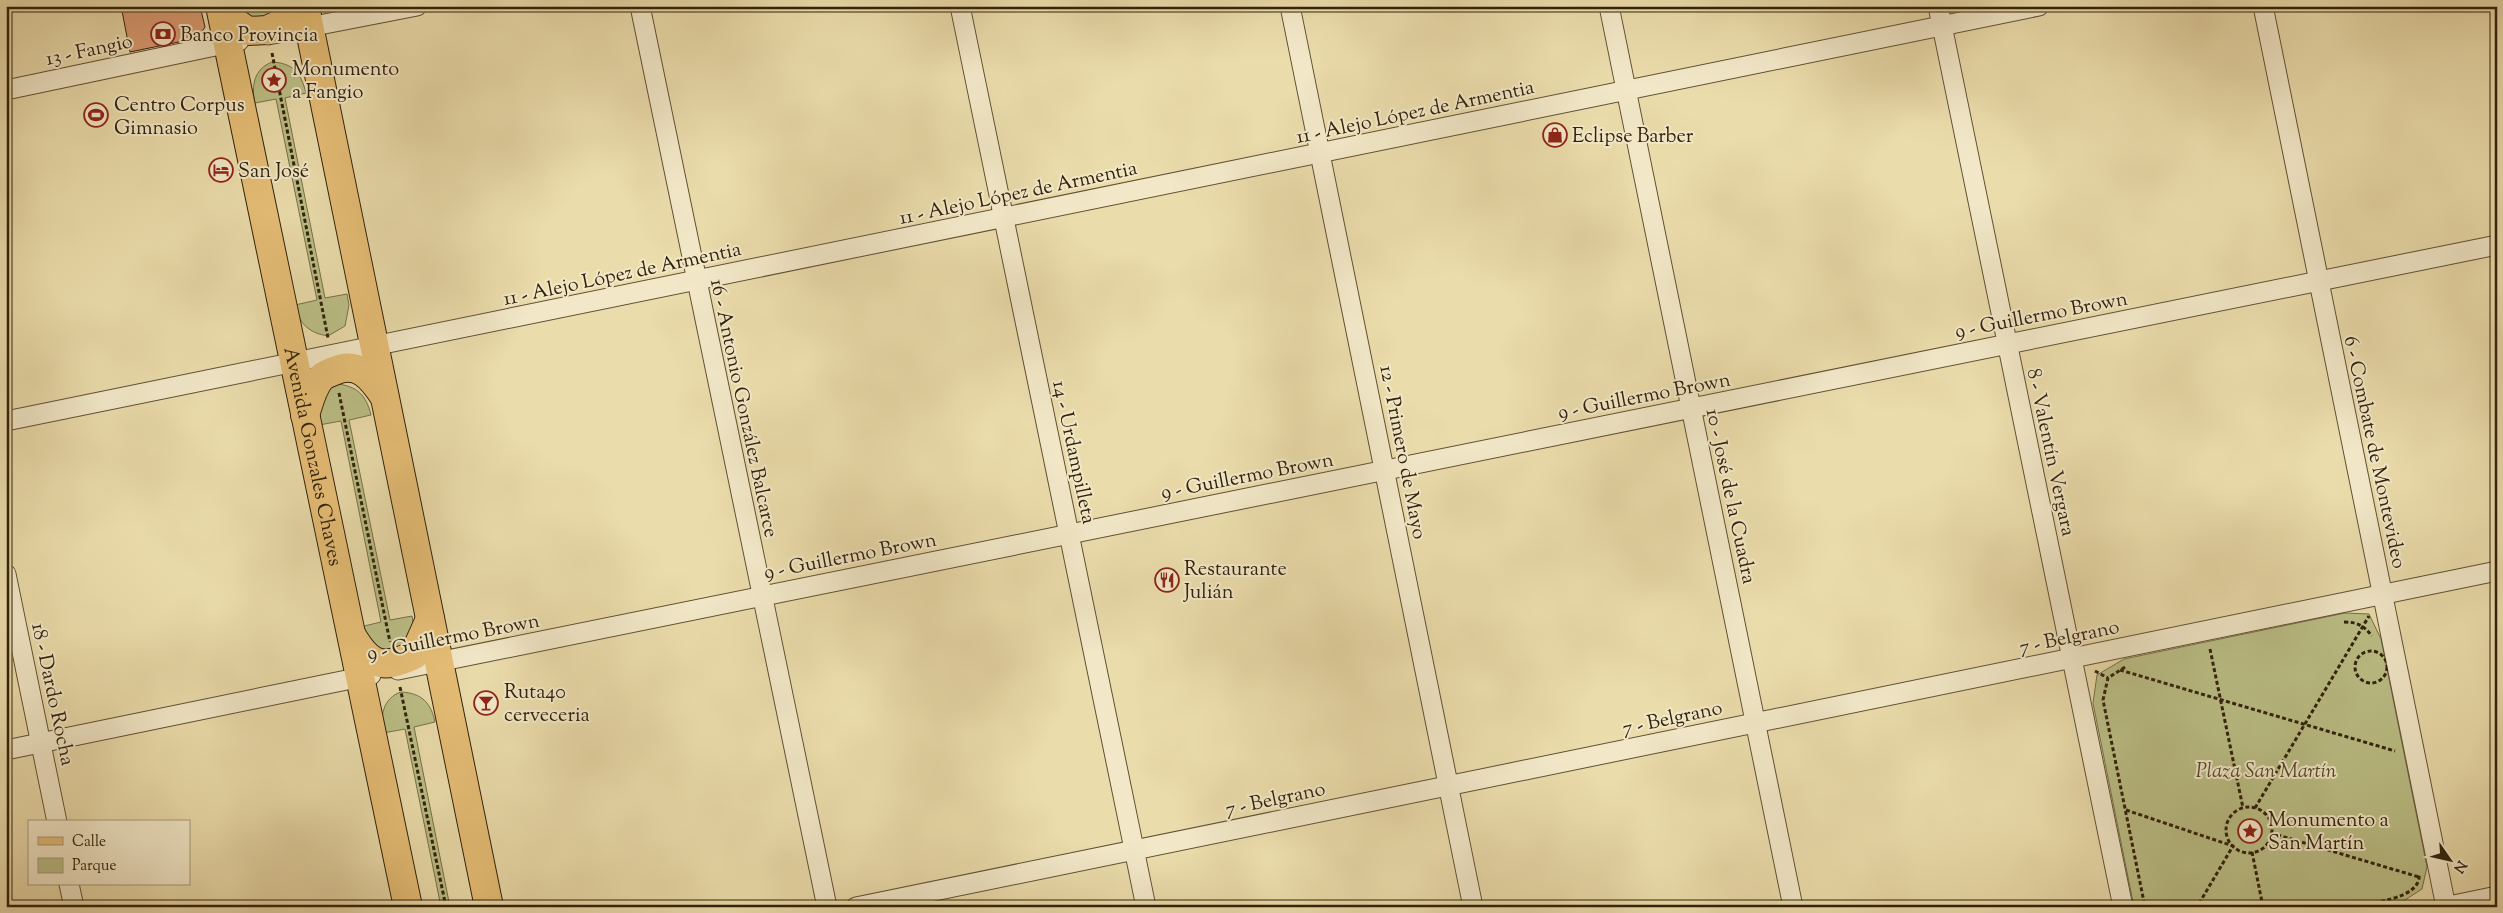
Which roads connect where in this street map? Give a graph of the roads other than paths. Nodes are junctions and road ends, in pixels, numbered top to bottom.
1 (222, 6) edge
2 (293, 6) edge
3 (417, 6) edge
4 (640, 6) edge
5 (960, 6) edge
6 (1290, 6) edge
7 (1609, 6) edge
8 (1938, 6) edge
9 (2040, 6) edge
10 (2263, 6) edge
11 (308, 17) edge
12 (1942, 26) junction
13 (228, 43) junction
14 (6, 90) edge
15 (1626, 90) junction
16 (1320, 153) junction
17 (1003, 218) junction
18 (2497, 245) edge
19 (696, 280) junction
20 (2319, 281) junction
21 (2007, 344) junction
22 (375, 346) junction
23 (294, 362) junction
24 (333, 363) junction
25 (386, 400) junction
26 (1691, 408) junction
27 (305, 416) junction
28 (6, 421) edge
29 (1384, 470) junction
30 (1070, 534) junction
31 (2497, 571) edge
32 (6, 574) edge
33 (2382, 595) junction
34 (761, 596) junction
35 (430, 619) junction
36 (351, 635) junction
37 (2072, 658) junction
38 (439, 662) junction
39 (395, 667) junction
40 (360, 678) junction
41 (1756, 723) junction
42 (40, 743) junction
43 (6, 750) edge
44 (1448, 786) junction
45 (57, 820) edge
46 (1134, 850) junction
47 (70, 886) edge
48 (2497, 896) edge
49 (74, 907) edge
50 (408, 907) edge
51 (489, 907) edge
52 (827, 907) edge
53 (856, 907) edge
54 (1146, 907) edge
55 (1473, 907) edge
56 (1793, 907) edge
57 (2123, 907) edge
58 (2445, 907) edge

1 - 2 main road
1 - 13 main road, Avenida Gonzales Chaves
3 - 11 street, 13 - Fangio
4 - 19 street, 16 - Antonio González Balcarce
5 - 17 street, 14 - Urdampilleta
6 - 16 street, 12 - Primero de Mayo
7 - 15 street, 10 - José de la Cuadra
8 - 12 street, 8 - Valentín Vergara
9 - 12 street, 11 - Alejo López de Armentia
10 - 20 street, 6 - Combate de Montevideo
11 - 13 street, 13 - Fangio
11 - 22 main road
12 - 15 street, 11 - Alejo López de Armentia
12 - 21 street, 8 - Valentín Vergara
13 - 14 street, 13 - Fangio
13 - 23 main road, Avenida Gonzales Chaves
15 - 16 street, 11 - Alejo López de Armentia
15 - 26 street, 10 - José de la Cuadra
16 - 17 street, 11 - Alejo López de Armentia
16 - 29 street, 12 - Primero de Mayo
17 - 19 street, 11 - Alejo López de Armentia
17 - 30 street, 14 - Urdampilleta
18 - 20 street, 9 - Guillermo Brown
19 - 22 street, 11 - Alejo López de Armentia
19 - 34 street, 16 - Antonio González Balcarce
20 - 21 street, 9 - Guillermo Brown
20 - 33 street, 6 - Combate de Montevideo
21 - 26 street, 9 - Guillermo Brown
21 - 37 street, 8 - Valentín Vergara
22 - 24 street, 11 - Alejo López de Armentia
22 - 25 main road
23 - 24 street, 11 - Alejo López de Armentia
23 - 27 main road, Avenida Gonzales Chaves
23 - 28 street, 11 - Alejo López de Armentia
24 - 25 main road
24 - 27 main road
25 - 35 main road
26 - 29 street, 9 - Guillermo Brown
26 - 41 street, 10 - José de la Cuadra
27 - 36 main road, Avenida Gonzales Chaves
29 - 30 street, 9 - Guillermo Brown
29 - 44 street, 12 - Primero de Mayo
30 - 34 street, 9 - Guillermo Brown
30 - 46 street, 14 - Urdampilleta
31 - 33 street, 7 - Belgrano
32 - 42 street, 18 - Dardo Rocha
33 - 37 street, 7 - Belgrano
33 - 58 street, 6 - Combate de Montevideo
34 - 38 street, 9 - Guillermo Brown
34 - 52 street, 16 - Antonio González Balcarce
35 - 38 main road
35 - 39 main road
36 - 39 main road
36 - 40 main road, Avenida Gonzales Chaves
37 - 41 street, 7 - Belgrano
37 - 57 street, 8 - Valentín Vergara
38 - 39 street, 9 - Guillermo Brown
38 - 51 main road
39 - 40 street, 9 - Guillermo Brown
40 - 42 street, 9 - Guillermo Brown
40 - 50 main road, Avenida Gonzales Chaves
41 - 44 street, 7 - Belgrano
41 - 56 street, 10 - José de la Cuadra
42 - 43 street, 9 - Guillermo Brown
42 - 45 street, 18 - Dardo Rocha
44 - 46 street, 7 - Belgrano
44 - 55 street, 12 - Primero de Mayo
46 - 53 street, 7 - Belgrano
46 - 54 street, 14 - Urdampilleta
47 - 49 street
48 - 58 street

